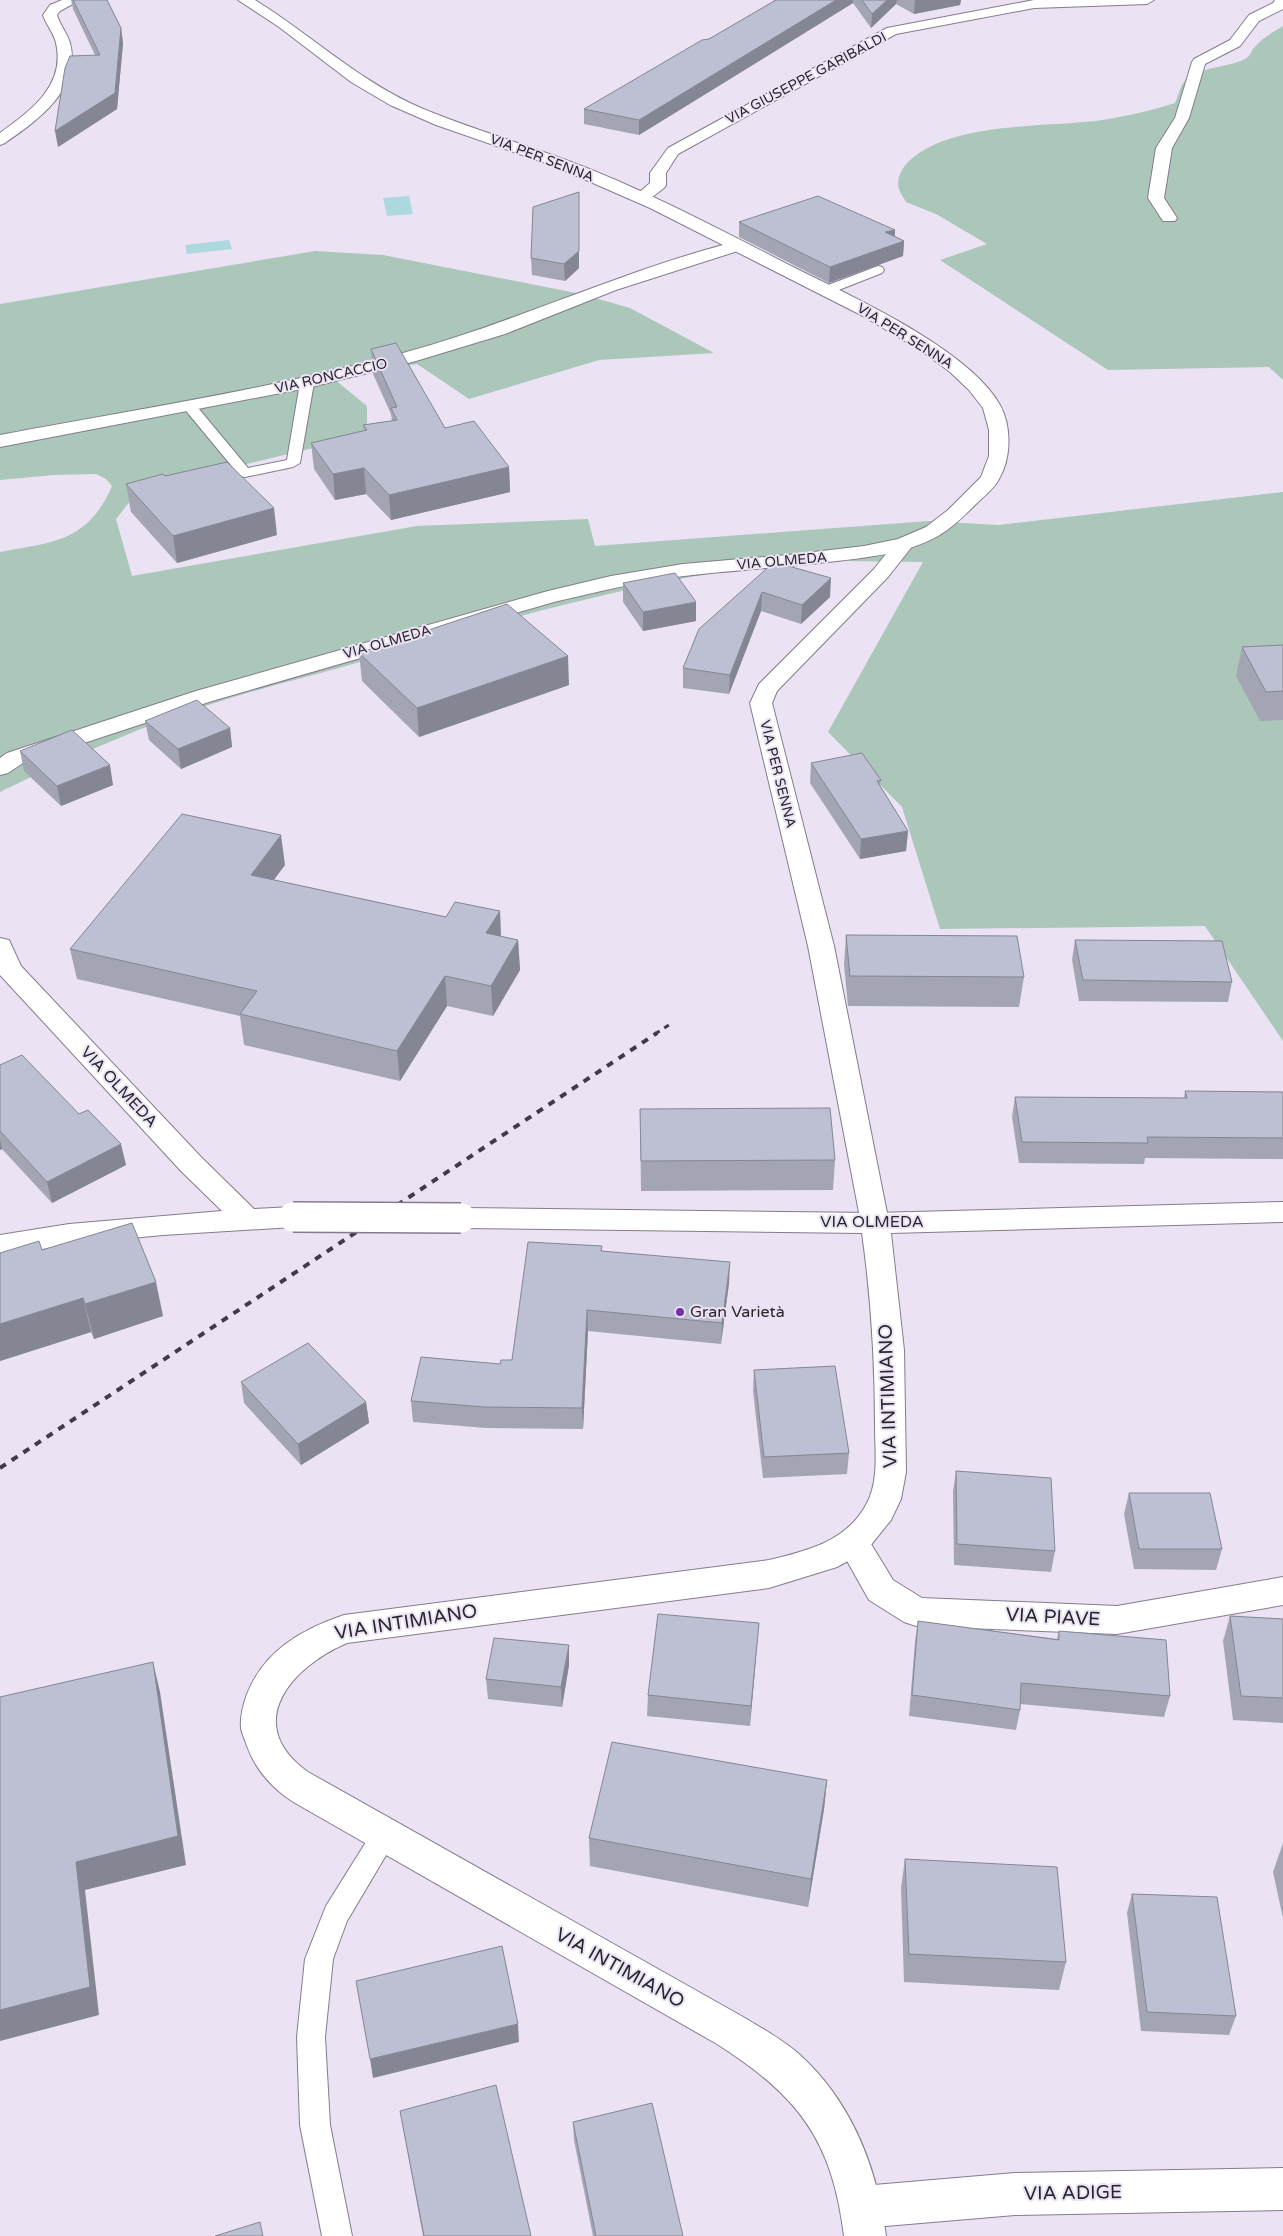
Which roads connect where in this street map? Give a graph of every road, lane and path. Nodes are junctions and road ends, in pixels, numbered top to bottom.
1 (72, 0) edge
2 (245, 0) edge
3 (1055, 0) edge
4 (1147, 0) edge
5 (1282, 0) edge
6 (1034, 5) junction
7 (0, 140) edge
8 (641, 198) junction
9 (1170, 218) dead end
10 (738, 246) junction
11 (878, 270) dead end
12 (827, 290) junction
13 (307, 383) junction
14 (189, 406) junction
15 (0, 441) edge
16 (904, 544) junction
17 (0, 768) edge
18 (0, 946) edge
19 (1283, 1212) edge
20 (248, 1220) junction
21 (875, 1223) junction
22 (0, 1246) edge
23 (853, 1543) junction
24 (1283, 1591) edge
25 (385, 1835) junction
26 (1283, 2189) edge
27 (864, 2221) edge
28 (337, 2236) edge

1 - 7 street
2 - 8 street, VIA PER SENNA
3 - 6 street
4 - 6 street
5 - 9 street
6 - 8 street, VIA GIUSEPPE GARIBALDI
8 - 10 street, VIA PER SENNA
10 - 12 street, VIA PER SENNA
10 - 13 street, VIA RONCACCIO
11 - 12 lane
12 - 16 street, VIA PER SENNA
13 - 14 street, VIA RONCACCIO
13 - 14 lane
14 - 15 street, VIA RONCACCIO
16 - 17 street, VIA OLMEDA
16 - 21 street, VIA PER SENNA
18 - 20 street, VIA OLMEDA
19 - 21 street, VIA OLMEDA
20 - 21 street, VIA OLMEDA, bridge
20 - 22 street, VIA OLMEDA
21 - 23 street, VIA INTIMIANO
23 - 24 street, VIA PIAVE
23 - 25 street, VIA INTIMIANO
25 - 27 street, VIA INTIMIANO
25 - 28 lane
26 - 27 street, VIA ADIGE

